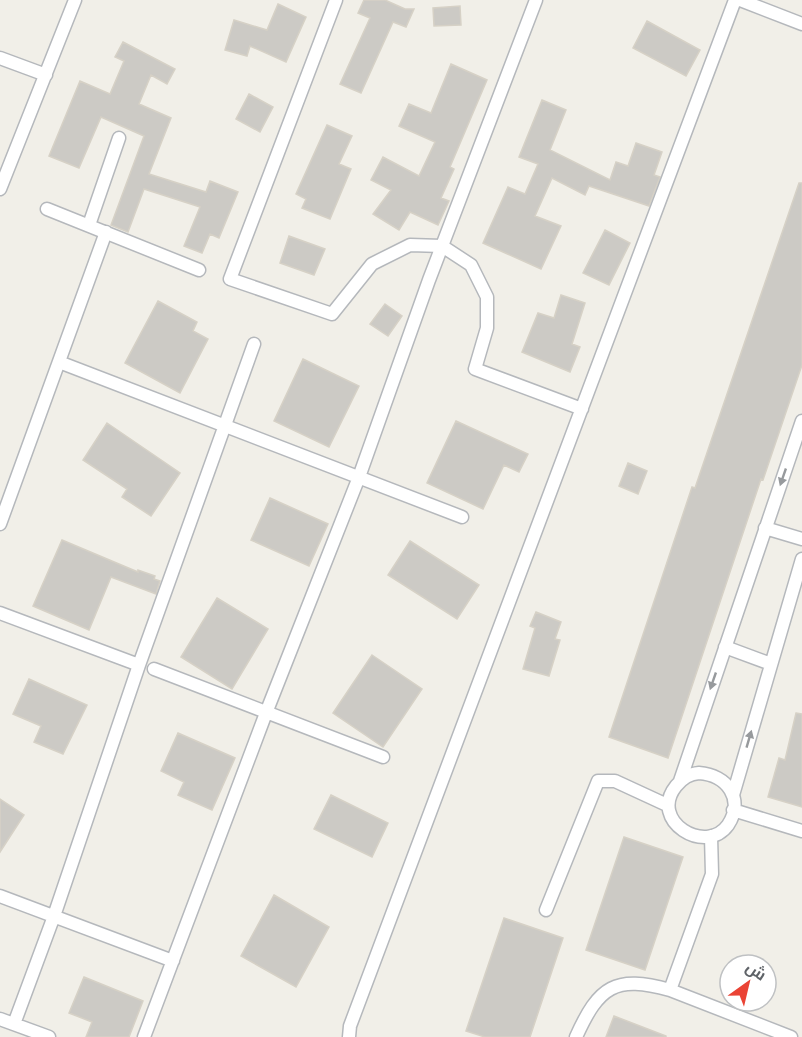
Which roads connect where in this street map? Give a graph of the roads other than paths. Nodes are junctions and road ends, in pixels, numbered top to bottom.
1 (75, 0) edge
2 (336, 0) edge
3 (536, 0) edge
4 (737, 0) edge
5 (802, 24) edge
6 (0, 58) edge
7 (46, 75) junction
8 (119, 138) dead end
9 (0, 189) edge
10 (47, 209) dead end
11 (89, 225) junction
12 (106, 232) junction
13 (442, 246) junction
14 (199, 270) dead end
15 (254, 344) dead end
16 (59, 362) junction
17 (582, 409) junction
18 (802, 422) edge
19 (225, 426) junction
20 (359, 477) junction
21 (462, 517) dead end
22 (0, 525) edge
23 (765, 528) junction
24 (802, 539) edge
25 (802, 559) edge
26 (0, 613) edge
27 (724, 647) junction
28 (771, 664) junction
29 (139, 665) junction
30 (154, 669) dead end
31 (266, 713) junction
32 (383, 757) dead end
33 (680, 781) junction
34 (733, 795) junction
35 (667, 805) junction
36 (733, 810) junction
37 (802, 831) edge
38 (711, 836) junction
39 (0, 896) edge
40 (546, 910) dead end
41 (54, 916) junction
42 (173, 961) junction
43 (670, 990) junction
44 (0, 1018) edge
45 (14, 1024) junction
46 (49, 1037) edge
47 (144, 1037) edge
48 (349, 1037) edge
49 (576, 1037) edge
50 (791, 1037) edge

1 - 7 lane
2 - 13 lane
3 - 13 lane
4 - 5 lane
4 - 17 lane
6 - 7 lane
7 - 9 lane
8 - 11 lane
10 - 11 lane
11 - 12 lane
12 - 14 lane
12 - 16 lane
13 - 17 lane
13 - 20 lane
15 - 19 lane
16 - 19 lane
16 - 22 lane
17 - 48 lane
18 -> 23 lane
19 - 20 lane
19 - 29 lane
20 - 21 lane
20 - 31 lane
23 - 24 lane
23 - 27 lane
25 - 28 lane
26 - 29 lane
27 - 28 lane
27 -> 33 lane
34 -> 28 lane
29 - 41 lane
30 - 31 lane
31 - 32 lane
31 - 42 lane
33 - 34 lane
33 - 35 lane
34 - 36 lane
35 - 38 lane
35 - 40 lane
36 - 37 lane
36 - 38 lane
38 - 43 lane
39 - 41 lane
41 - 42 lane
41 - 45 lane
42 - 47 lane
43 - 49 lane
43 - 50 lane
44 - 45 lane
45 - 46 lane

